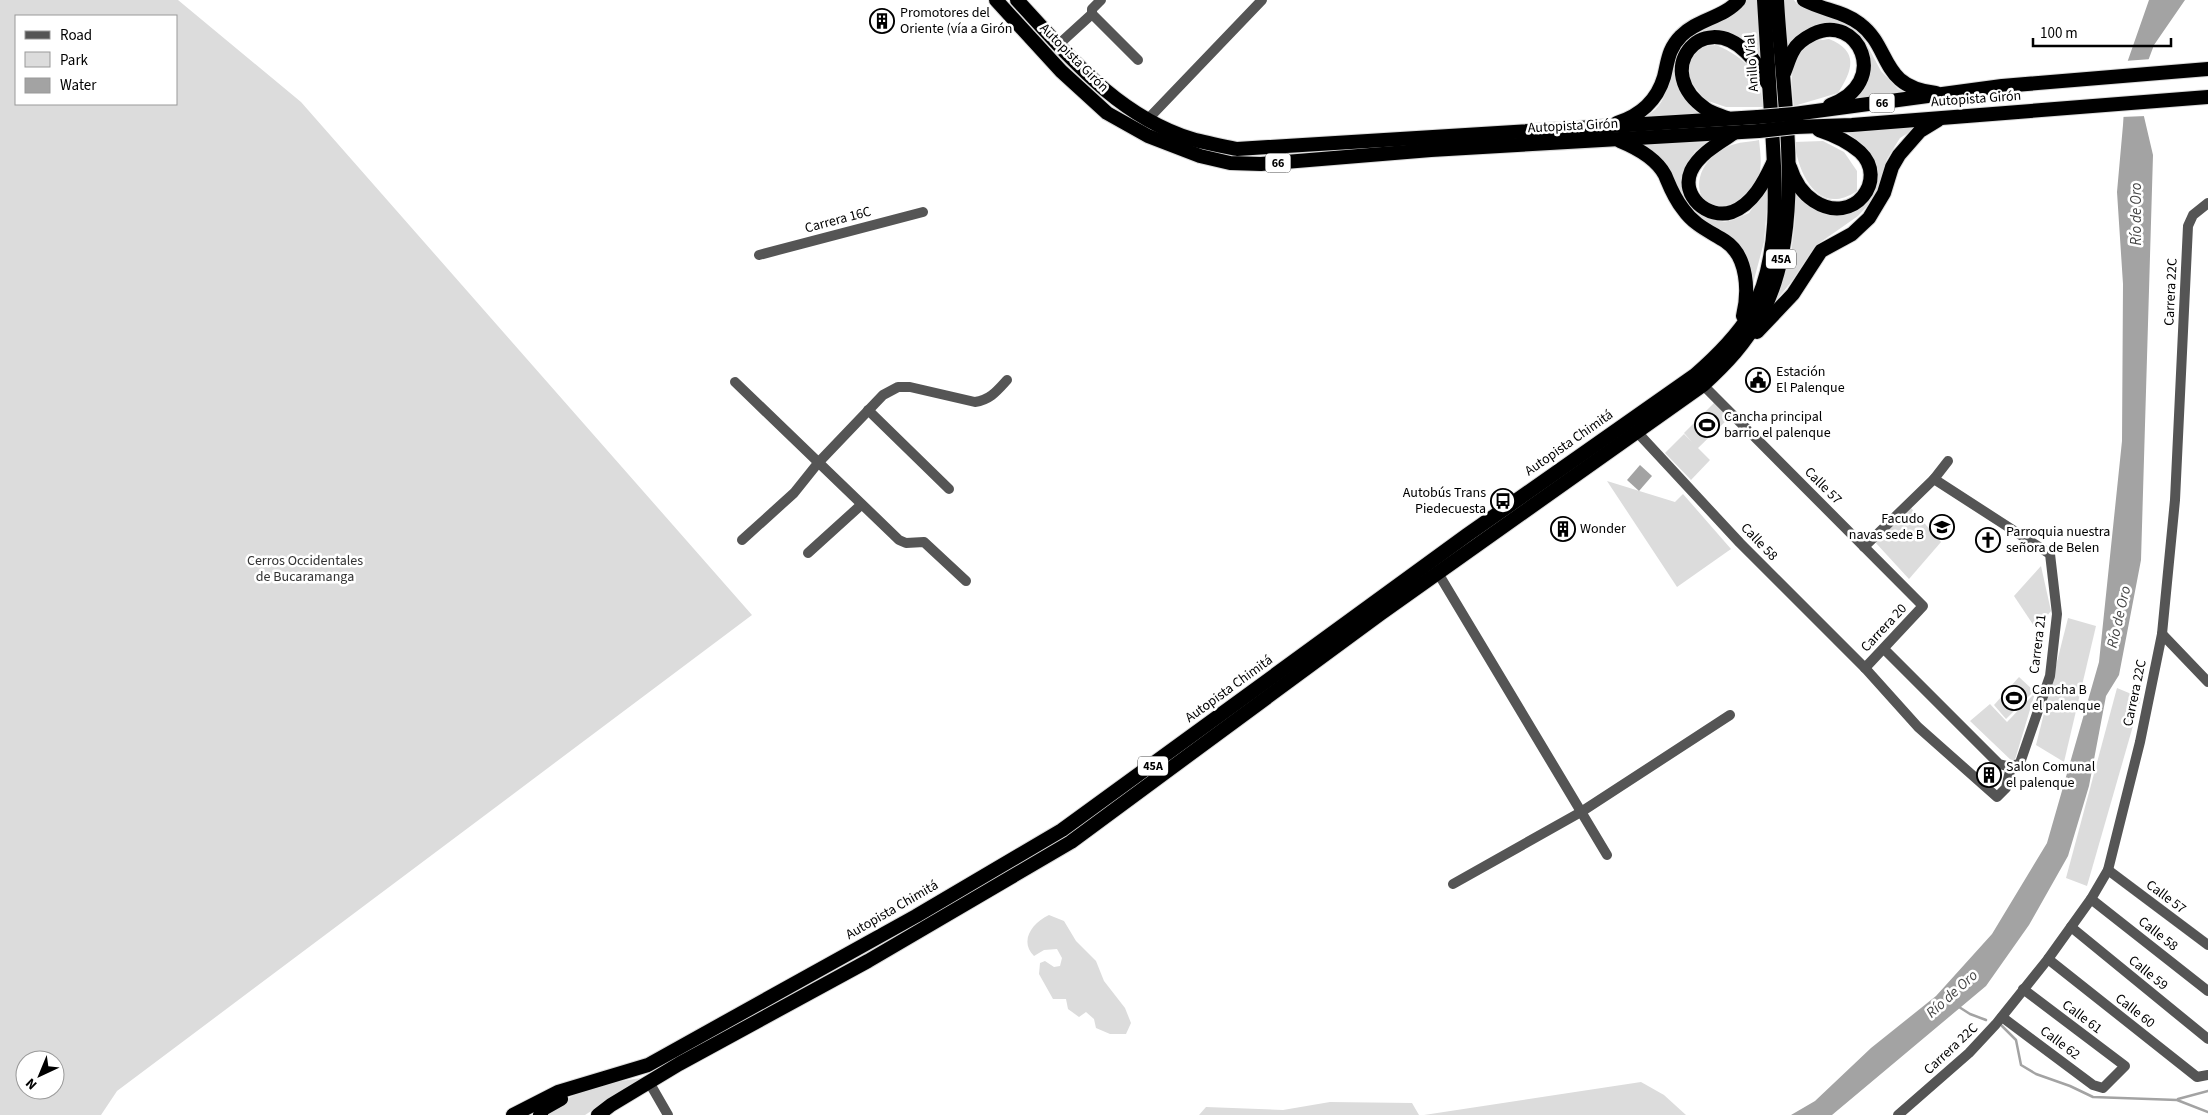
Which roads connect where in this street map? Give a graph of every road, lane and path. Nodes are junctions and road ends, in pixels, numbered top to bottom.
1 (996, 0) edge
2 (1017, 0) edge
3 (1101, 0) edge
4 (1262, 0) edge
5 (1739, 0) edge
6 (1764, 0) edge
7 (1777, 0) edge
8 (1804, 0) edge
9 (1092, 14) junction
10 (1058, 45) junction
11 (1138, 60) dead end
12 (2208, 69) edge
13 (1782, 78) junction
14 (1769, 86) junction
15 (1952, 94) junction
16 (2208, 97) edge
17 (1812, 112) junction
18 (1941, 118) junction
19 (1148, 119) junction
20 (1786, 122) junction
21 (1733, 126) junction
22 (1811, 127) junction
23 (1603, 128) junction
24 (1617, 140) junction
25 (1788, 158) junction
26 (1773, 162) junction
27 (2208, 203) edge
28 (924, 212) dead end
29 (759, 255) dead end
30 (1739, 330) junction
31 (1738, 350) junction
32 (1007, 380) dead end
33 (735, 382) dead end
34 (1703, 385) junction
35 (868, 410) junction
36 (1637, 432) junction
37 (1948, 461) dead end
38 (818, 463) junction
39 (1934, 479) junction
40 (949, 488) dead end
41 (861, 505) junction
42 (742, 540) dead end
43 (1864, 547) junction
44 (808, 553) dead end
45 (1438, 573) junction
46 (966, 582) dead end
47 (1923, 606) joint
48 (2162, 634) junction
49 (1884, 649) junction
50 (1865, 668) junction
51 (2208, 682) edge
52 (1730, 715) dead end
53 (2016, 765) junction
54 (1581, 812) junction
55 (1607, 855) dead end
56 (2108, 870) junction
57 (1453, 884) dead end
58 (2092, 899) junction
59 (2071, 927) junction
60 (2208, 945) edge
61 (2048, 959) junction
62 (2023, 989) junction
63 (2208, 991) edge
64 (2002, 1017) junction
65 (2208, 1039) edge
66 (2208, 1075) edge
67 (595, 1080) junction
68 (649, 1082) junction
69 (2103, 1088) joint
70 (611, 1105) junction
71 (513, 1115) edge
72 (540, 1115) edge
73 (591, 1115) edge
74 (598, 1115) edge
75 (668, 1115) edge
76 (1898, 1115) edge

1 - 24 highway, Autopista Girón / 66
2 - 10 highway, Autopista Girón / 66
3 - 9 street
4 - 19 street
5 - 23 highway
6 - 14 highway, Anillo Víal / 45A
7 - 13 highway, Anillo Víal / 45A
8 - 15 highway
9 - 10 street
9 - 11 street
10 - 19 highway, Autopista Girón / 66
12 - 15 highway, Autopista Girón / 66
13 - 17 highway
13 - 20 highway, Anillo Víal / 45A
14 - 20 highway, Anillo Víal / 45A
14 - 21 highway
15 - 17 highway, Autopista Girón / 66
16 - 18 highway, Autopista Girón / 66
17 - 20 highway, Autopista Girón / 66
18 - 22 highway, Autopista Girón / 66
18 - 31 highway
19 - 23 highway, Autopista Girón / 66
20 - 21 highway, Autopista Girón / 66, bridge
20 - 22 highway, Autopista Girón / 66
20 - 25 highway, Autopista Chimitá / 45A
20 - 26 highway, Autopista Chimitá / 45A
21 - 23 highway, Autopista Girón / 66
21 - 24 highway, Autopista Girón / 66
21 - 26 highway
22 - 25 highway
24 - 30 highway
25 - 31 highway, Autopista Chimitá / 45A
26 - 30 highway, Autopista Chimitá / 45A
27 - 48 street, Carrera 22C
28 - 29 street, Carrera 16C
30 - 67 highway, Autopista Chimitá / 45A
31 - 34 highway, Autopista Chimitá / 45A
32 - 35 street
33 - 38 street
34 - 36 highway, Autopista Chimitá / 45A
34 - 43 street, Calle 57
35 - 38 street
35 - 40 street
36 - 45 highway, Autopista Chimitá / 45A
36 - 50 street, Calle 58
37 - 39 street
38 - 41 street
38 - 42 street
39 - 43 street
39 - 53 street, Carrera 21
41 - 44 street
41 - 46 street
43 - 47 street, Calle 57
45 - 54 street
45 - 68 highway, Autopista Chimitá / 45A
47 - 49 street, Carrera 20
48 - 51 street
48 - 56 street, Carrera 22C
49 - 50 street, Carrera 20
49 - 53 street
50 - 53 street, Calle 58
52 - 54 street
54 - 55 street
54 - 57 street
56 - 58 street, Carrera 22C
56 - 60 street, Calle 57
58 - 59 street, Carrera 22C
58 - 63 street, Calle 58
59 - 61 street, Carrera 22C
59 - 65 street, Calle 59
61 - 62 street, Carrera 22C
61 - 66 street, Calle 60
62 - 64 street, Carrera 22C
62 - 69 street, Calle 61
64 - 69 street, Calle 62
64 - 76 street, Carrera 22C
67 - 71 highway, Autopista Chimitá / 45A
67 - 72 highway
68 - 70 highway, Autopista Chimitá / 45A
68 - 75 street
70 - 73 highway
70 - 74 highway, Autopista Chimitá / 45A

